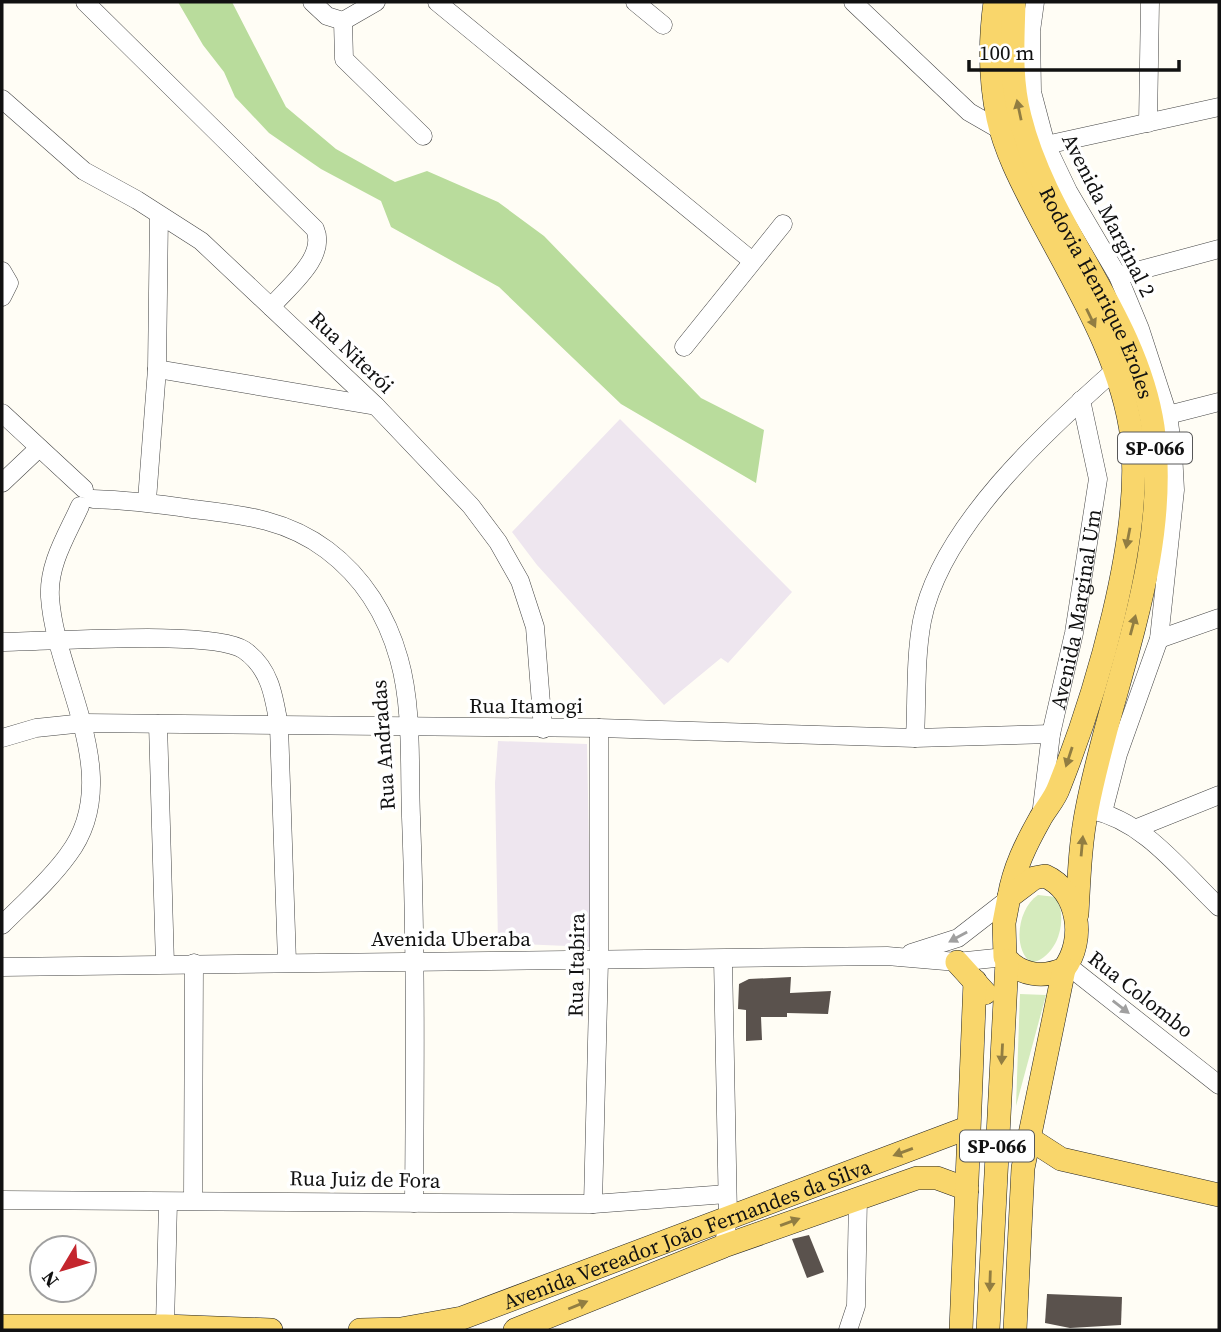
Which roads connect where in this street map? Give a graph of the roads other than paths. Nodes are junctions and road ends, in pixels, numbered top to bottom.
1 (85, 2) edge
2 (312, 2) edge
3 (376, 2) edge
4 (436, 2) edge
5 (635, 2) edge
6 (853, 2) edge
7 (995, 2) edge
8 (1014, 2) edge
9 (1035, 2) edge
10 (1150, 2) edge
11 (346, 20) junction
12 (663, 25) dead end
13 (2, 99) edge
14 (1219, 107) edge
15 (1148, 122) junction
16 (1002, 131) junction
17 (424, 136) dead end
18 (1046, 145) junction
19 (159, 215) junction
20 (783, 223) dead end
21 (1219, 249) edge
22 (751, 260) junction
23 (5, 275) edge
24 (1118, 276) junction
25 (2, 297) edge
26 (271, 307) junction
27 (684, 347) dead end
28 (157, 369) junction
29 (1114, 371) junction
30 (1081, 400) junction
31 (1219, 402) edge
32 (376, 406) junction
33 (2, 413) edge
34 (1168, 415) junction
35 (39, 448) junction
36 (2, 483) edge
37 (86, 498) junction
38 (147, 500) junction
39 (1219, 618) edge
40 (1159, 639) junction
41 (2, 642) edge
42 (57, 642) junction
43 (84, 723) junction
44 (158, 724) junction
45 (279, 726) junction
46 (408, 726) junction
47 (598, 728) junction
48 (542, 729) junction
49 (1051, 734) junction
50 (2, 738) edge
51 (915, 738) junction
52 (1219, 795) edge
53 (1095, 811) junction
54 (1040, 818) junction
55 (1137, 828) junction
56 (1008, 898) junction
57 (1219, 908) edge
58 (1077, 914) junction
59 (2, 925) edge
60 (900, 956) junction
61 (723, 959) junction
62 (1006, 959) junction
63 (417, 960) junction
64 (600, 961) junction
65 (287, 962) junction
66 (957, 962) junction
67 (194, 963) junction
68 (165, 964) junction
69 (2, 967) edge
70 (1066, 967) junction
71 (975, 981) junction
72 (1004, 1014) junction
73 (1219, 1086) edge
74 (967, 1128) junction
75 (1030, 1139) junction
76 (1061, 1159) junction
77 (1023, 1168) junction
78 (967, 1189) junction
79 (1219, 1195) edge
80 (858, 1197) junction
81 (193, 1199) junction
82 (2, 1200) edge
83 (168, 1202) junction
84 (414, 1203) junction
85 (593, 1204) junction
86 (728, 1206) junction
87 (724, 1246) junction
88 (2, 1326) edge
89 (165, 1326) junction
90 (100, 1328) edge
91 (271, 1330) edge
92 (360, 1330) edge
93 (515, 1330) edge
94 (848, 1330) edge
95 (961, 1330) edge
96 (988, 1330) edge
97 (1015, 1330) edge

1 - 26 street
2 - 11 street
3 - 11 street
4 - 22 street
5 - 12 street
6 - 16 street
7 - 16 main road, Rodovia Henrique Eroles / SP-066
53 -> 8 main road, Rodovia Henrique Eroles / SP-066
9 - 18 street, Avenida Marginal 2
10 - 15 street
11 - 17 street
13 - 19 street, Rua Niterói
14 - 15 street
15 - 18 street
16 -> 29 main road, Rodovia Henrique Eroles / SP-066
18 - 24 street, Avenida Marginal 2
19 - 26 street, Rua Niterói
19 - 28 street
20 - 22 street
21 - 24 street
22 - 27 street
23 - 25 street
24 - 34 street, Avenida Marginal 2
26 - 32 street, Rua Niterói
28 - 32 street
28 - 38 street
29 - 30 street
29 -> 54 main road, Rodovia Henrique Eroles / SP-066
30 - 49 street, Avenida Marginal Um
30 - 51 street
31 - 34 street
32 - 48 street, Rua Niterói
33 - 35 street
34 - 40 street, Avenida Marginal 2
35 - 36 street
35 - 37 street
37 - 38 street, Rua Andradas
37 - 42 street
38 - 46 street, Rua Andradas
39 - 40 street
40 - 53 street, Avenida Marginal 2
41 - 42 street
42 - 43 street
42 - 45 street
43 - 44 street, Rua Itamogi
43 - 50 street, Rua Itamogi
43 - 59 street
44 - 45 street, Rua Itamogi
44 - 68 street
45 - 46 street, Rua Itamogi
45 - 65 street
46 - 48 street, Rua Itamogi
46 - 63 street, Rua Andradas
47 - 48 street, Rua Itamogi
47 - 51 street, Rua Itamogi
47 - 64 street, Rua Itabira
49 - 51 street, Rua Itamogi
49 - 54 street, Avenida Marginal Um
52 - 55 street
53 - 55 street
58 -> 53 main road, Rodovia Henrique Eroles / SP-066
54 - 56 main road, Rodovia Henrique Eroles / SP-066
55 - 57 street
56 - 58 main road
56 -> 60 street, Avenida Uberaba
56 - 62 main road, SP-066
58 - 70 main road, SP-066
60 - 61 street, Avenida Uberaba
60 - 66 street, Avenida Uberaba
61 - 64 street, Avenida Uberaba
61 - 86 street
62 - 66 street, Avenida Uberaba
62 - 70 main road
62 - 72 main road, SP-066
63 - 64 street, Avenida Uberaba
63 - 65 street, Avenida Uberaba
63 - 84 street, Rua Andradas
64 - 85 street, Rua Itabira
65 - 67 street, Avenida Uberaba
66 - 71 main road
67 - 68 street, Avenida Uberaba
67 - 81 street
68 - 69 street, Avenida Uberaba
70 -> 73 street, Rua Colombo
70 - 75 main road, SP-066
71 - 72 main road
71 - 74 main road
72 -> 96 main road, SP-066
74 - 78 main road
74 -> 86 main road, Avenida Vereador João Fernandes da Silva
75 - 76 main road
75 - 77 main road, SP-066
76 - 77 main road
76 - 79 main road
77 - 97 main road, SP-066
78 - 80 main road, Avenida Vereador João Fernandes da Silva
78 - 95 main road
87 -> 80 main road, Avenida Vereador João Fernandes da Silva
80 - 94 street
81 - 83 street, Rua Juiz de Fora
81 - 84 street, Rua Juiz de Fora
82 - 83 street, Rua Juiz de Fora
83 - 89 street
84 - 85 street, Rua Juiz de Fora
85 - 86 street, Rua Juiz de Fora
86 - 87 street
86 - 92 main road, Avenida Vereador João Fernandes da Silva
93 -> 87 main road, Avenida Vereador João Fernandes da Silva
88 - 90 main road
89 - 90 main road
89 - 91 main road

